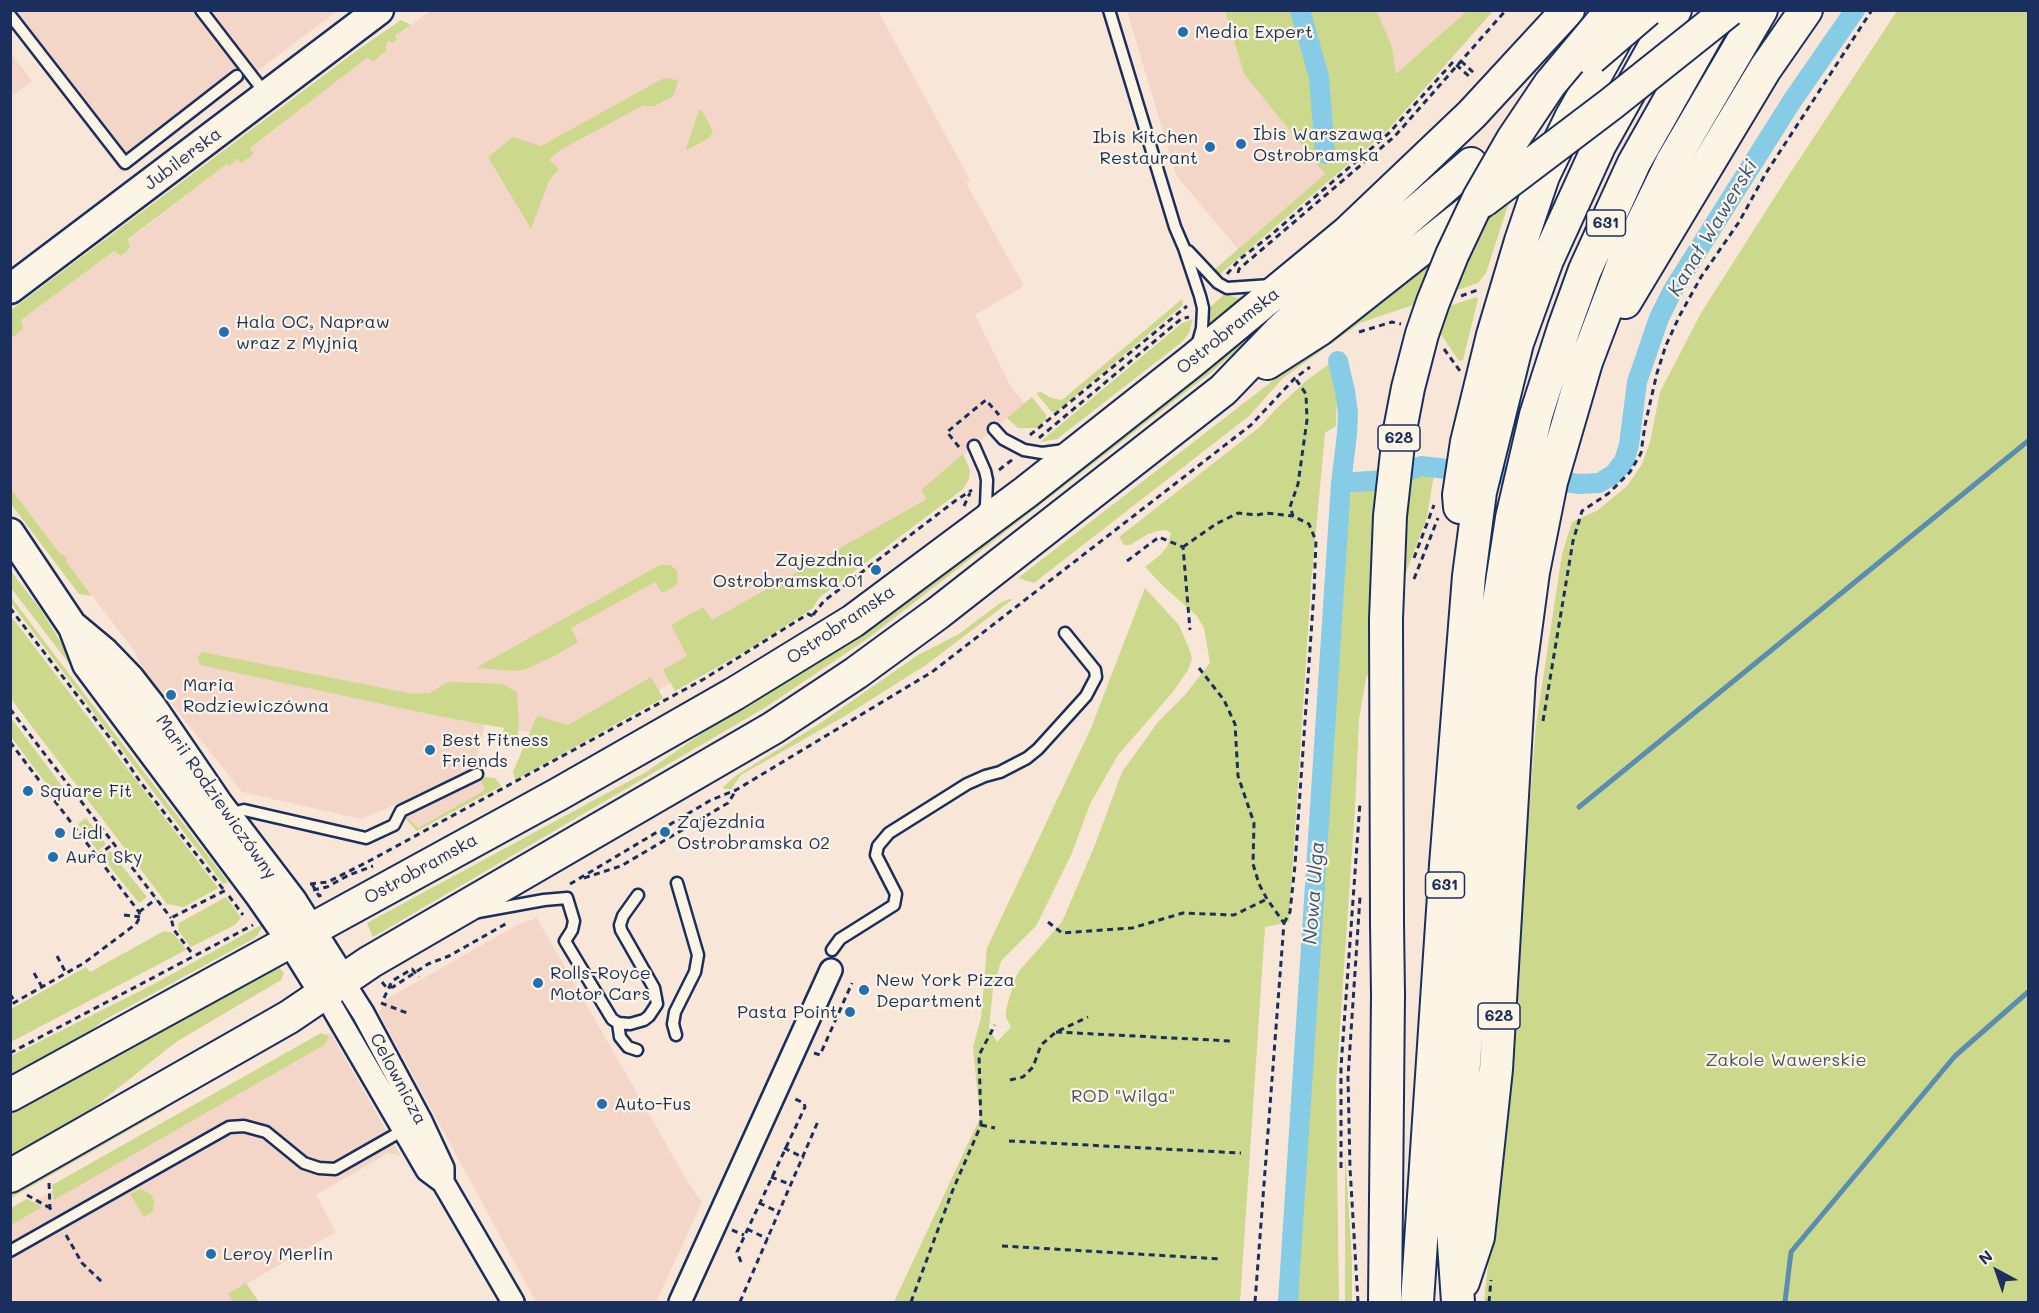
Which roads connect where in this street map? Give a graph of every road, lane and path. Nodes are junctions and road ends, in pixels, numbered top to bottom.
1 (201, 10) edge
2 (379, 10) edge
3 (389, 10) edge
4 (1109, 10) edge
5 (1506, 10) edge
6 (1568, 10) edge
7 (1612, 10) edge
8 (1631, 10) edge
9 (1647, 10) edge
10 (1675, 10) edge
11 (1720, 10) edge
12 (1728, 10) edge
13 (1761, 10) edge
14 (1806, 10) edge
15 (1872, 10) edge
16 (10, 15) edge
17 (355, 30) junction
18 (1461, 61) junction
19 (1457, 66) junction
20 (237, 76) dead end
21 (1481, 79) dead end
22 (1476, 84) dead end
23 (267, 96) junction
24 (1184, 248) junction
25 (1289, 282) junction
26 (1222, 285) junction
27 (10, 289) edge
28 (1200, 296) junction
29 (1203, 308) junction
30 (1361, 331) dead end
31 (1352, 338) dead end
32 (1192, 361) junction
33 (1314, 364) dead end
34 (1295, 378) junction
35 (1223, 390) junction
36 (1576, 390) junction
37 (1004, 421) dead end
38 (994, 429) dead end
39 (1095, 437) junction
40 (1024, 440) dead end
41 (1033, 443) dead end
42 (1479, 444) junction
43 (974, 446) dead end
44 (964, 453) dead end
45 (1542, 455) junction
46 (1016, 457) dead end
47 (996, 472) dead end
48 (972, 486) dead end
49 (978, 487) dead end
50 (971, 491) junction
51 (1293, 516) junction
52 (969, 519) junction
53 (10, 533) edge
54 (1183, 546) junction
55 (1127, 561) dead end
56 (10, 608) edge
57 (821, 614) dead end
58 (812, 616) junction
59 (808, 624) dead end
60 (74, 627) junction
61 (1190, 630) dead end
62 (1065, 633) dead end
63 (1198, 668) dead end
64 (10, 709) edge
65 (1542, 728) dead end
66 (10, 742) edge
67 (477, 774) dead end
68 (736, 790) junction
69 (225, 814) junction
70 (113, 844) junction
71 (97, 856) junction
72 (377, 864) dead end
73 (335, 880) junction
74 (677, 883) dead end
75 (312, 884) junction
76 (235, 885) dead end
77 (304, 885) dead end
78 (225, 890) junction
79 (315, 890) junction
80 (308, 891) dead end
81 (638, 895) dead end
82 (156, 898) junction
83 (1267, 899) junction
84 (139, 912) junction
85 (124, 915) dead end
86 (140, 917) junction
87 (171, 918) junction
88 (447, 918) junction
89 (259, 922) dead end
90 (1048, 922) dead end
91 (1284, 922) junction
92 (251, 926) junction
93 (301, 935) junction
94 (191, 952) dead end
95 (57, 956) dead end
96 (449, 956) dead end
97 (831, 960) joint
98 (415, 972) junction
99 (34, 973) dead end
100 (66, 973) junction
101 (419, 977) dead end
102 (381, 981) dead end
103 (42, 987) junction
104 (333, 987) junction
105 (389, 988) junction
106 (10, 994) edge
107 (384, 998) dead end
108 (15, 1002) junction
109 (383, 1004) dead end
110 (10, 1005) edge
111 (407, 1013) dead end
112 (1088, 1017) dead end
113 (618, 1023) junction
114 (995, 1025) dead end
115 (1056, 1032) junction
116 (676, 1035) dead end
117 (1232, 1041) dead end
118 (637, 1050) dead end
119 (10, 1053) edge
120 (1010, 1080) dead end
121 (796, 1091) dead end
122 (10, 1095) edge
123 (819, 1119) dead end
124 (412, 1125) junction
125 (981, 1125) junction
126 (995, 1128) dead end
127 (1009, 1141) dead end
128 (784, 1148) junction
129 (1241, 1153) dead end
130 (804, 1158) junction
131 (1350, 1168) dead end
132 (771, 1176) junction
133 (49, 1181) dead end
134 (18, 1185) edge
135 (792, 1185) junction
136 (759, 1203) junction
137 (50, 1208) junction
138 (779, 1212) junction
139 (59, 1223) junction
140 (747, 1229) junction
141 (768, 1239) junction
142 (1002, 1246) dead end
143 (10, 1251) edge
144 (1221, 1259) dead end
145 (741, 1262) dead end
146 (1491, 1279) dead end
147 (102, 1282) dead end
148 (1458, 1298) edge
149 (513, 1302) edge
150 (680, 1302) edge
151 (740, 1302) edge
152 (911, 1302) edge
153 (1255, 1302) edge
154 (1358, 1302) edge
155 (1385, 1302) edge
156 (1416, 1302) edge
157 (1489, 1302) edge

1 - 23 lane
2 - 17 street, Jubilerska
3 - 17 street, Jubilerska
4 - 24 lane
5 - 18 path
6 - 25 main road, Ostrobramska
7 - 155 main road, 628, bridge
8 - 42 main road
9 - 35 main road, Ostrobramska, bridge
10 - 42 main road, 631
11 - 45 main road, 631
12 - 35 main road, bridge
13 - 36 main road
14 - 36 main road
15 - 65 path
16 - 20 lane
17 - 23 street, Jubilerska
18 - 19 path
18 - 21 path
19 - 22 path
19 - 26 path
19 - 26 path
23 - 27 street, Jubilerska
24 - 26 lane
24 - 28 lane
25 - 26 lane
25 - 32 main road, Ostrobramska
28 - 29 lane
28 - 40 path
29 - 32 lane
29 - 41 path
30 - 31 path
32 - 39 main road, Ostrobramska
33 - 34 path
34 - 51 path
34 - 68 path
35 - 88 main road, Ostrobramska
36 - 45 main road
37 - 44 path
38 - 39 lane
39 - 52 main road, Ostrobramska
42 - 156 main road, 631
43 - 52 lane
45 - 148 main road, 631
46 - 47 path
48 - 50 path
49 - 50 path
50 - 52 path
50 - 58 path
51 - 54 path
51 - 91 path
52 - 93 main road, Ostrobramska
53 - 60 street, Marii Rodziewiczówny
54 - 55 path
54 - 61 path
56 - 78 path
57 - 58 path
58 - 59 path
58 - 73 path
60 - 69 street, Marii Rodziewiczówny
60 - 93 street, Marii Rodziewiczówny
62 - 97 lane
63 - 83 path
64 - 70 path
66 - 71 path
67 - 69 lane
68 - 68 path
69 - 93 street, Marii Rodziewiczówny
70 - 71 path
70 - 82 path
71 - 84 path
72 - 73 path
73 - 75 path
73 - 79 path
73 - 79 path
74 - 116 lane
75 - 77 path
75 - 79 path
76 - 78 path
78 - 87 path
78 - 92 path
79 - 80 path
81 - 113 lane
82 - 84 path
82 - 87 path
83 - 90 path
83 - 91 path
84 - 86 path
85 - 86 path
86 - 100 path
87 - 94 path
88 - 104 main road, Ostrobramska
88 - 113 lane
89 - 92 path
91 - 153 path
92 - 119 path
93 - 104 street, Marii Rodziewiczówny
93 - 122 main road, Ostrobramska
95 - 100 path
96 - 98 path
97 - 150 street
98 - 101 path
98 - 105 path
99 - 103 path
100 - 103 path
102 - 105 path
103 - 108 path
104 - 124 street, Celownicza
104 - 134 main road, Ostrobramska
105 - 107 path
106 - 108 path
108 - 110 path
109 - 111 path
112 - 115 path
113 - 118 lane
114 - 125 path
115 - 117 path
115 - 120 path
121 - 128 path
123 - 130 path
124 - 139 lane
124 - 149 street, Celownicza
125 - 126 path
125 - 152 path
127 - 129 path
128 - 130 path
128 - 132 path
130 - 135 path
131 - 154 path
132 - 135 path
132 - 136 path
133 - 137 path
134 - 137 path
135 - 138 path
136 - 138 path
136 - 140 path
137 - 139 path
138 - 141 path
139 - 143 lane
139 - 147 path
140 - 141 path
140 - 145 path
141 - 151 path
142 - 144 path
146 - 157 path

